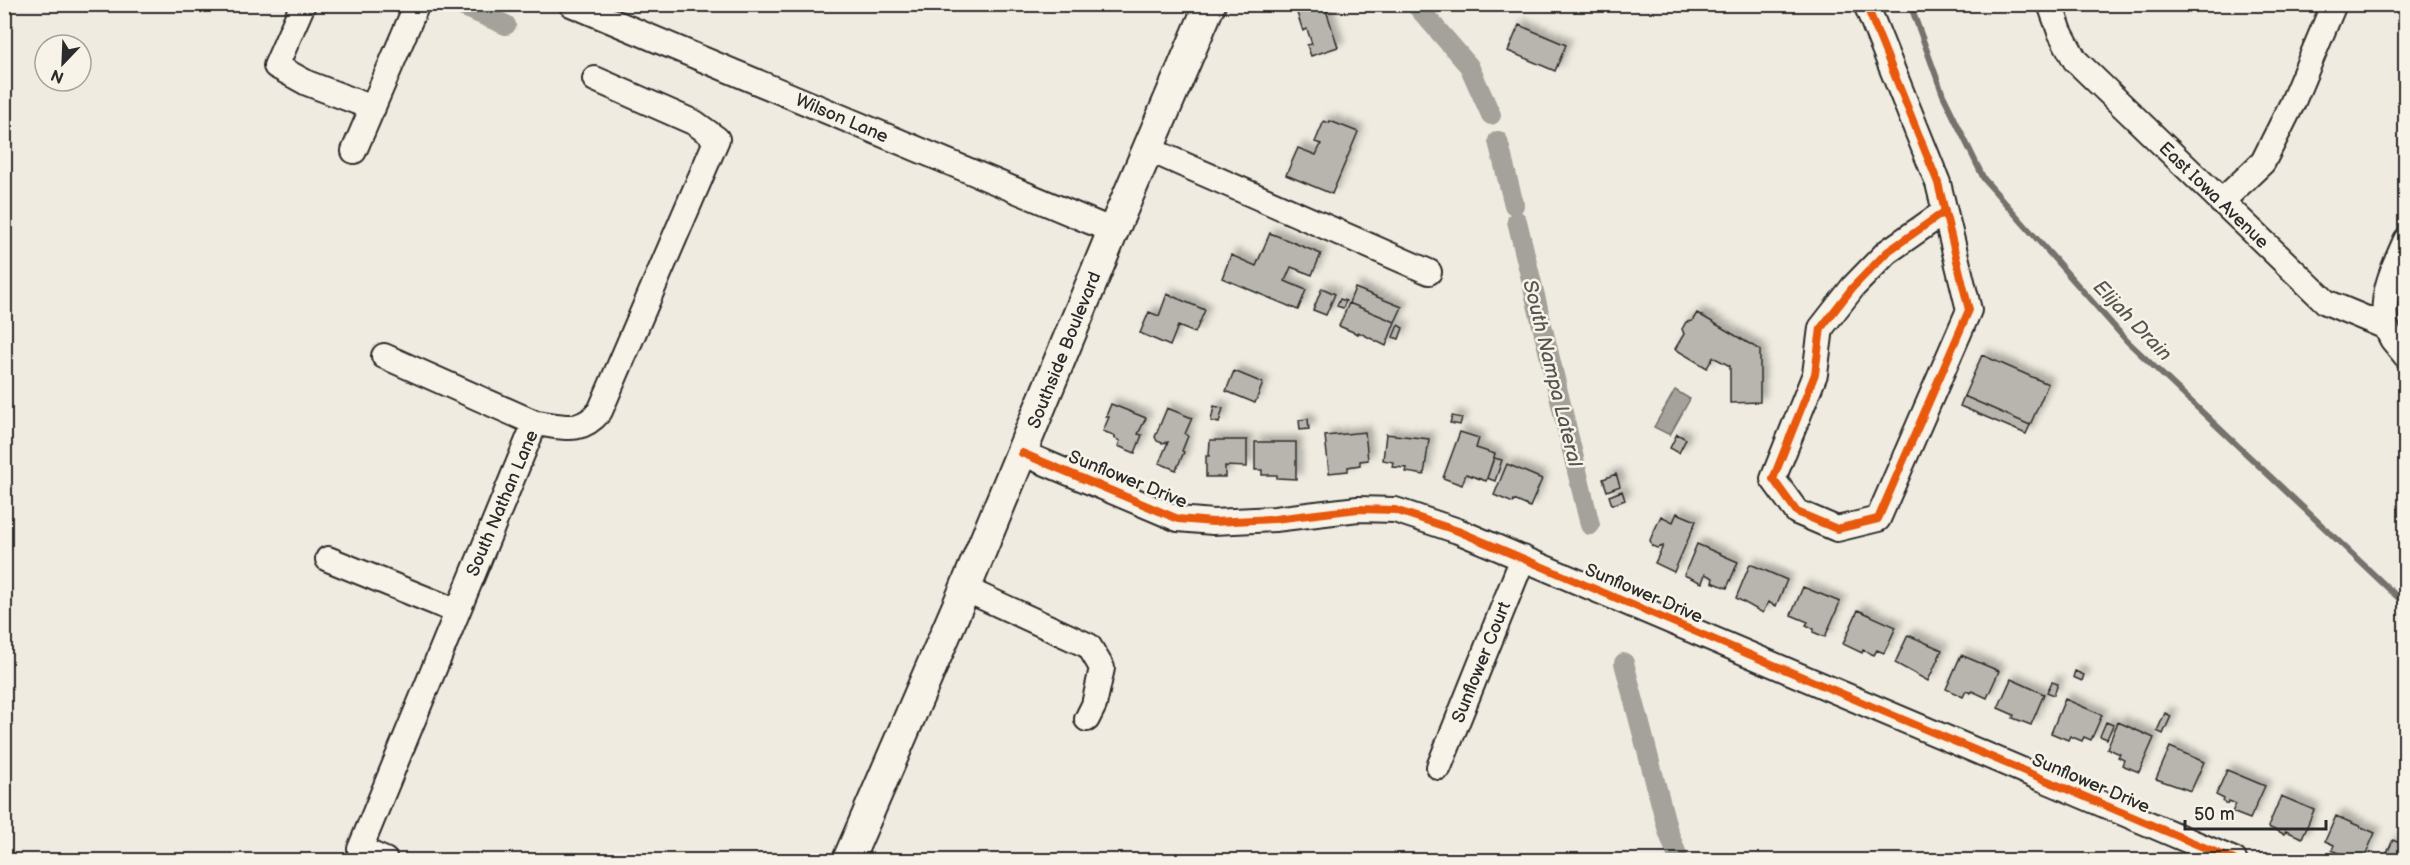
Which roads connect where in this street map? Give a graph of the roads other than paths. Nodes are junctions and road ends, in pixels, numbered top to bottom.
1 (303, 4) edge
2 (417, 4) edge
3 (571, 4) edge
4 (1210, 4) edge
5 (1866, 4) edge
6 (2050, 4) edge
7 (2334, 4) edge
8 (618, 14) edge
9 (595, 79) dead end
10 (373, 108) junction
11 (1148, 149) junction
12 (354, 151) dead end
13 (2221, 202) junction
14 (1944, 212) junction
15 (1113, 231) junction
16 (2406, 240) edge
17 (1429, 272) dead end
18 (2386, 327) junction
19 (384, 356) dead end
20 (2406, 356) edge
21 (535, 423) junction
22 (1022, 453) junction
23 (1523, 558) junction
24 (328, 559) dead end
25 (965, 589) junction
26 (456, 611) junction
27 (1087, 719) dead end
28 (1439, 766) dead end
29 (853, 859) edge
30 (385, 861) edge
31 (2234, 861) edge

1 - 10 street
2 - 10 street
3 - 8 street, Wilson Lane
4 - 11 main road, Southside Boulevard
5 - 14 street
6 - 13 street, East Iowa Avenue
7 - 13 street
8 - 15 street, Wilson Lane
9 - 21 street, South Nathan Lane
10 - 12 street
11 - 15 main road, Southside Boulevard
11 - 17 street
13 - 18 street, East Iowa Avenue
14 - 14 street
15 - 22 main road, Southside Boulevard
16 - 18 street
18 - 20 street
19 - 21 street
21 - 26 street, South Nathan Lane
22 - 23 street, Sunflower Drive
22 - 25 main road, Southside Boulevard
23 - 28 street, Sunflower Court
23 - 31 street, Sunflower Drive
24 - 26 street
25 - 27 street
25 - 29 main road, Southside Boulevard
26 - 30 street, South Nathan Lane

